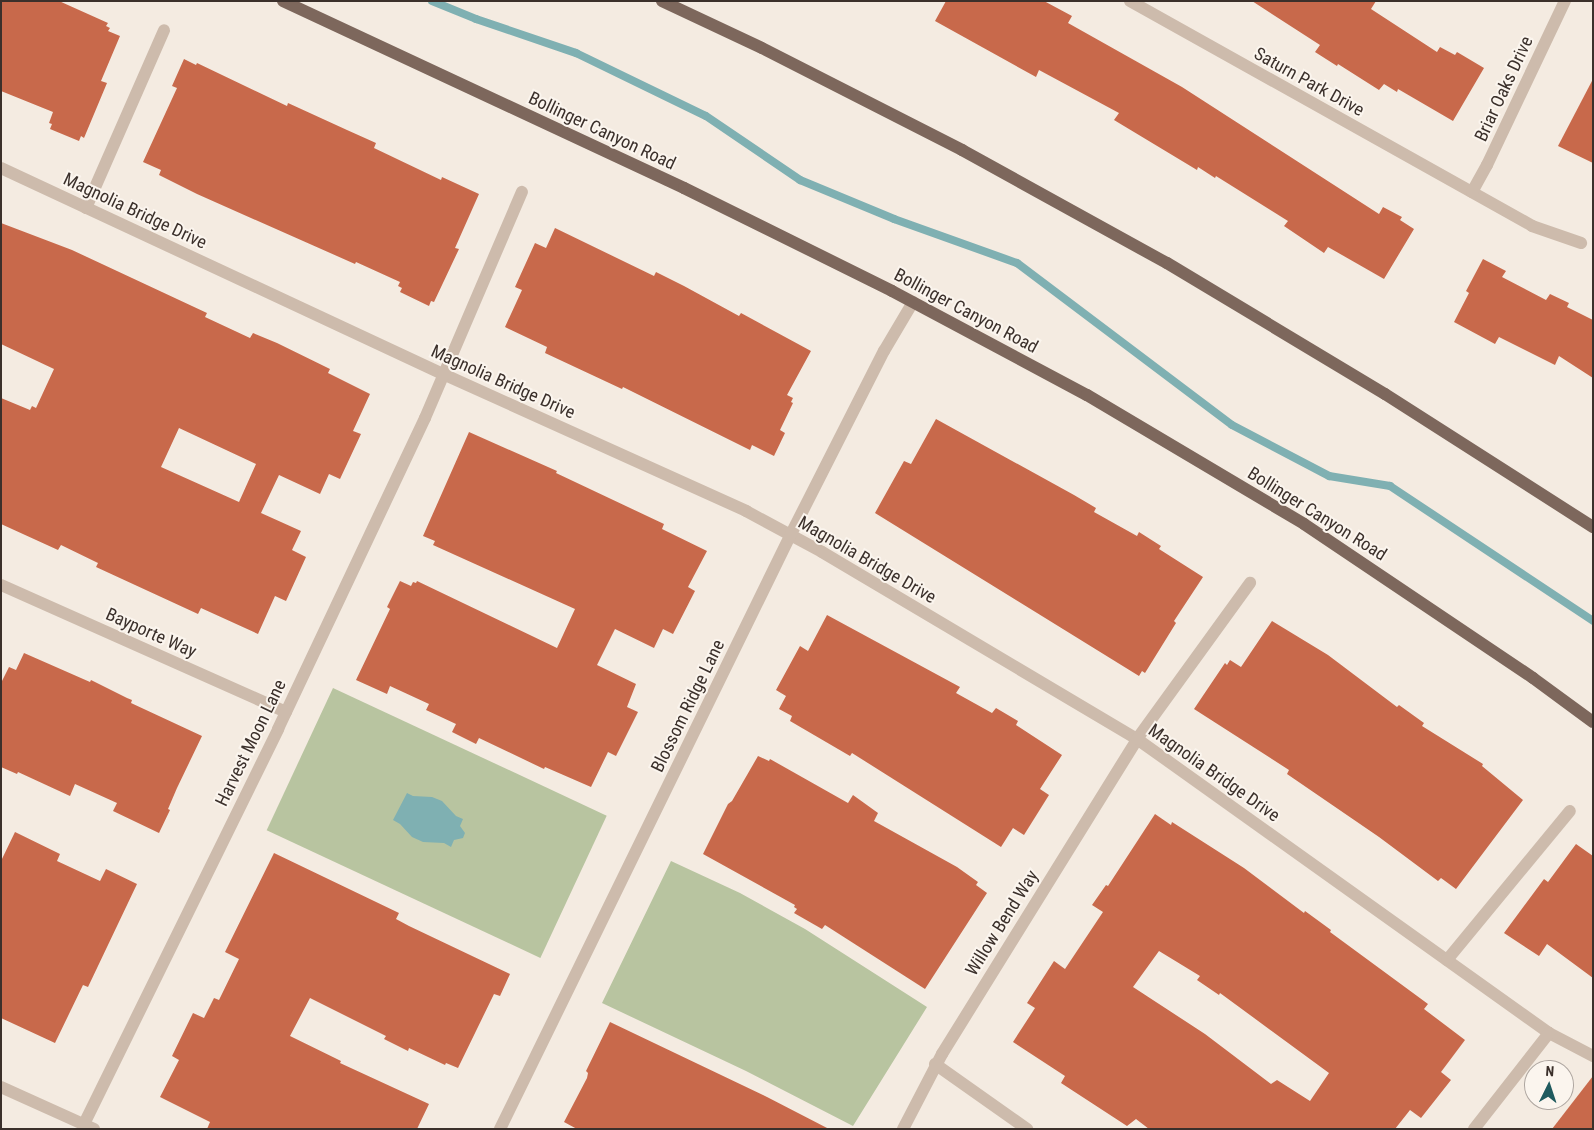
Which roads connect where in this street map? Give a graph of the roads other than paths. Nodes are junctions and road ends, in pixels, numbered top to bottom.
1 (283, 1) edge
2 (662, 1) edge
3 (1130, 1) edge
4 (1565, 1) edge
5 (164, 30) dead end
6 (1, 168) edge
7 (522, 192) dead end
8 (1472, 192) junction
9 (86, 208) junction
10 (1581, 242) dead end
11 (913, 302) junction
12 (443, 374) junction
13 (1593, 527) edge
14 (790, 536) junction
15 (1250, 583) dead end
16 (1, 585) edge
17 (286, 712) junction
18 (1593, 722) edge
19 (1137, 739) junction
20 (1570, 811) dead end
21 (1447, 960) junction
22 (1549, 1033) junction
23 (1593, 1056) edge
24 (936, 1064) junction
25 (1, 1087) edge
26 (89, 1126) edge
27 (500, 1129) edge
28 (903, 1129) edge
29 (1027, 1129) edge
30 (1474, 1129) edge

1 - 11 main road, Bollinger Canyon Road
2 - 13 main road
3 - 8 street, Saturn Park Drive
4 - 8 street, Briar Oaks Drive
5 - 9 street
6 - 9 street, Magnolia Bridge Drive
7 - 12 street, Harvest Moon Lane
8 - 10 street, Saturn Park Drive
9 - 12 street, Magnolia Bridge Drive
11 - 14 street, Blossom Ridge Lane
11 - 18 main road, Bollinger Canyon Road
12 - 14 street, Magnolia Bridge Drive
12 - 17 street, Harvest Moon Lane
14 - 19 street, Magnolia Bridge Drive
14 - 27 street, Blossom Ridge Lane
15 - 19 street, Willow Bend Way
16 - 17 street, Bayporte Way
17 - 26 street, Harvest Moon Lane
19 - 21 street, Magnolia Bridge Drive
19 - 24 street, Willow Bend Way
20 - 21 street
21 - 22 street, Magnolia Bridge Drive
22 - 23 street, Magnolia Bridge Drive
22 - 30 street
24 - 28 street, Willow Bend Way
24 - 29 street
25 - 26 street

